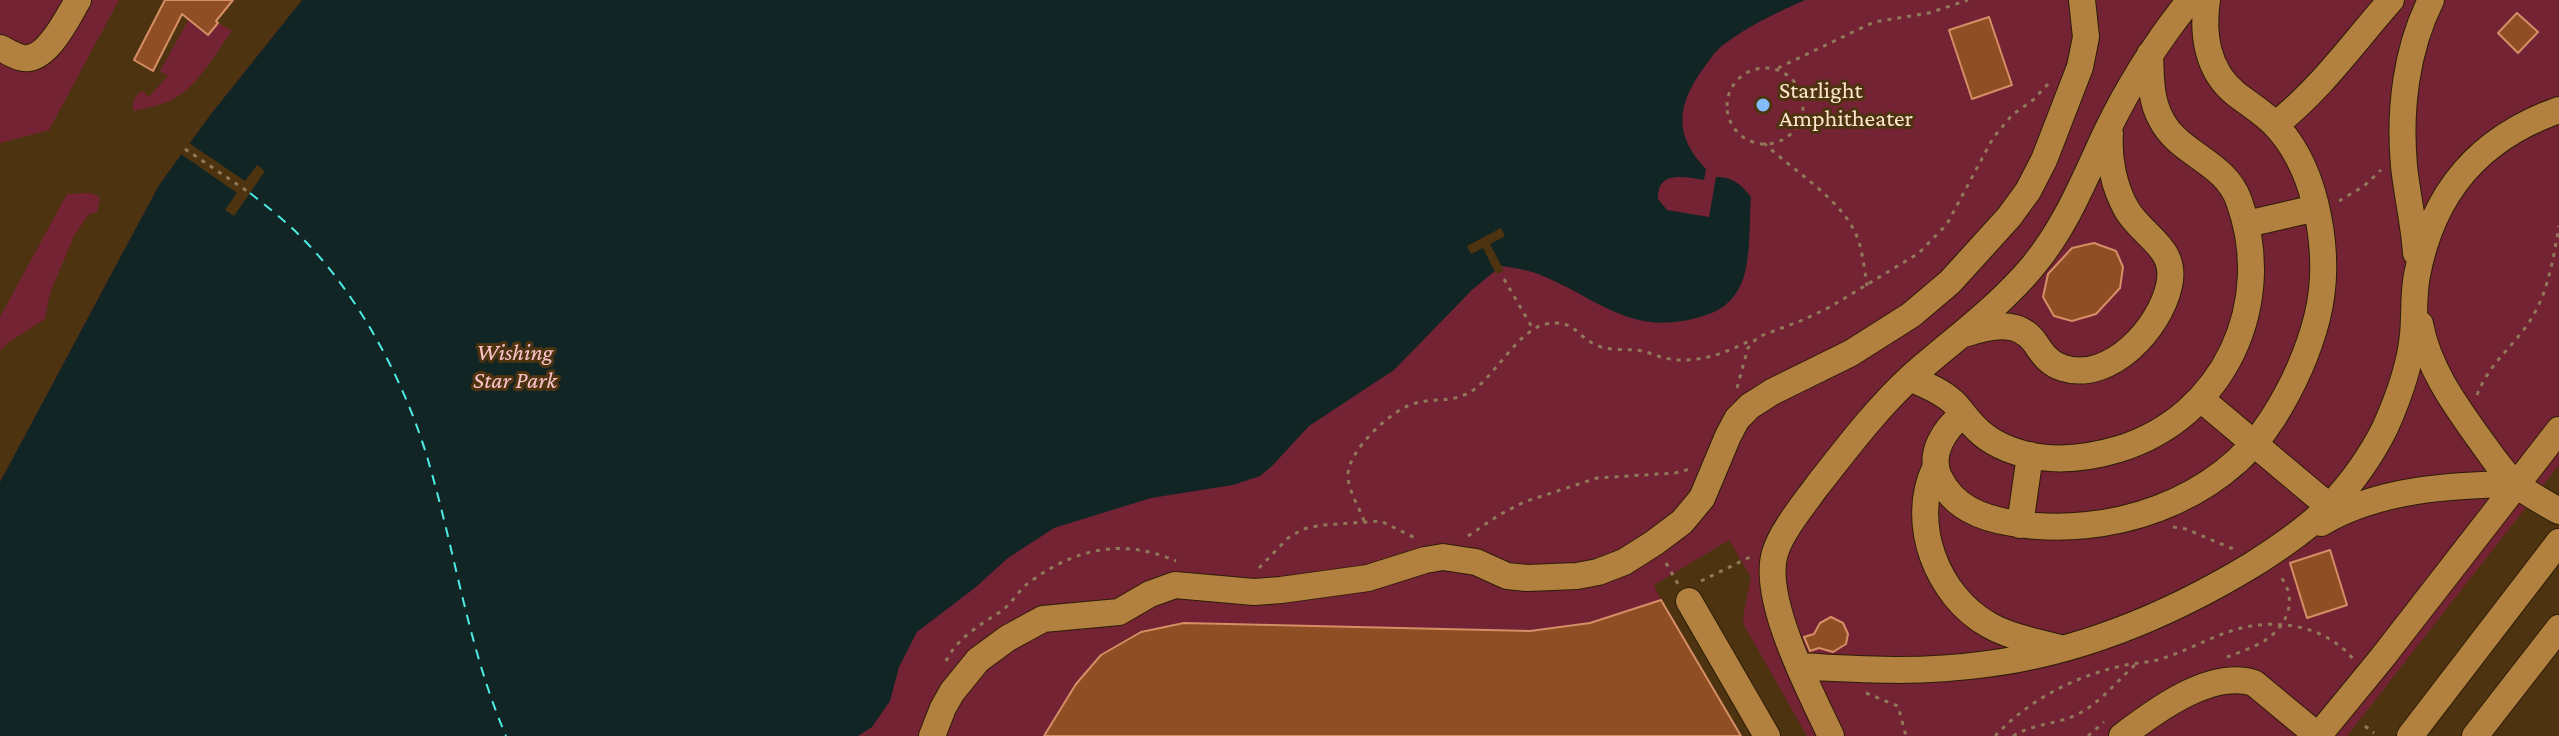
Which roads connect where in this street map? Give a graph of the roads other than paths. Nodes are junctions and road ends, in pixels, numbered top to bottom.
1 (78, 0) edge
2 (2082, 0) edge
3 (2190, 0) edge
4 (2207, 0) edge
5 (2391, 0) edge
6 (2431, 0) edge
7 (0, 48) edge
8 (2150, 54) junction
9 (2559, 110) edge
10 (2111, 123) junction
11 (2275, 125) junction
12 (2316, 208) junction
13 (2247, 224) junction
14 (2416, 278) junction
15 (1961, 335) junction
16 (1910, 378) junction
17 (2201, 399) junction
18 (1963, 414) junction
19 (2559, 430) edge
20 (2253, 445) junction
21 (2030, 455) junction
22 (1935, 468) junction
23 (2516, 484) junction
24 (2334, 510) junction
25 (2559, 511) edge
26 (2020, 525) junction
27 (2559, 542) edge
28 (1689, 601) road end
29 (2559, 628) edge
30 (2064, 649) junction
31 (1800, 666) junction
32 (2114, 728) edge
33 (2290, 728) edge
34 (932, 736) edge
35 (1767, 736) edge
36 (1831, 736) edge
37 (2410, 736) edge
38 (2475, 736) edge

1 - 7 street
2 - 34 street
3 - 8 street
4 - 11 street
5 - 11 street
6 - 14 street
8 - 10 street
8 - 13 street
9 - 14 street
10 - 15 street
10 - 15 street
11 - 12 street
12 - 13 street
12 - 20 street
13 - 17 street
14 - 23 street
14 - 24 street
15 - 16 street
16 - 18 street
16 - 31 street
17 - 20 street
17 - 21 street
18 - 21 street
18 - 22 street
19 - 23 street
20 - 24 street
20 - 26 street
21 - 26 street
22 - 26 street
22 - 30 street
23 - 24 street
23 - 25 street
23 - 33 street
24 - 30 street
27 - 37 street
28 - 35 street
29 - 38 street
30 - 31 street
31 - 36 street
32 - 33 street

